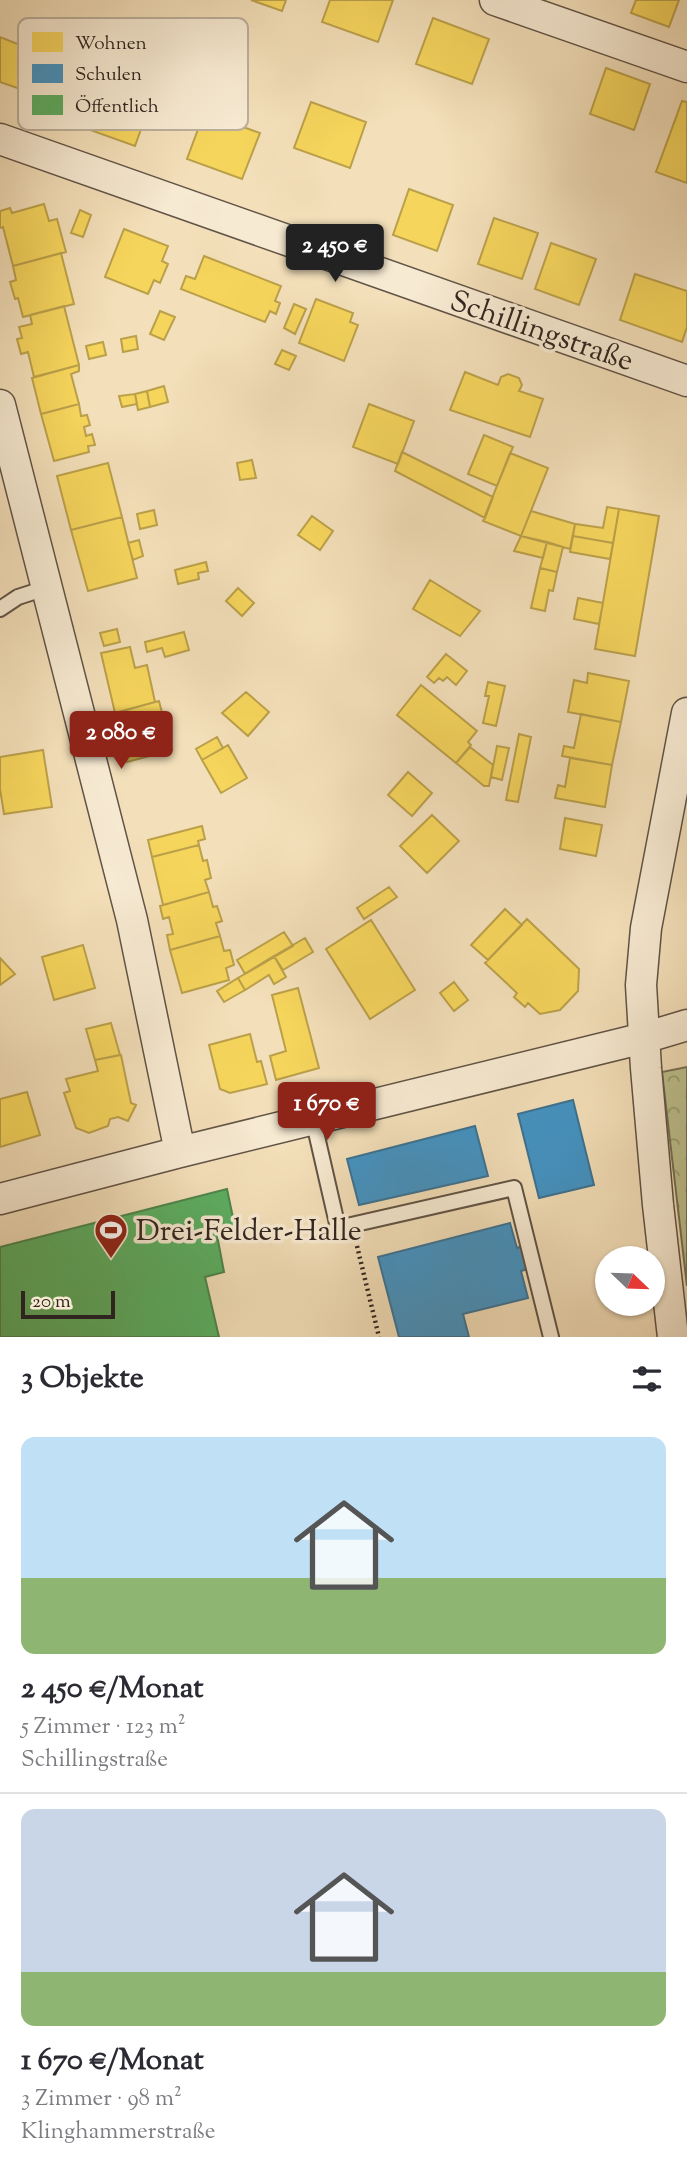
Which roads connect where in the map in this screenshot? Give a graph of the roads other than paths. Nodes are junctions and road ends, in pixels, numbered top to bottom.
1 (495, 0) edge
2 (687, 68) edge
3 (0, 139) edge
4 (687, 381) edge
5 (0, 405) edge
6 (46, 588) junction
7 (0, 609) edge
8 (687, 713) edge
9 (687, 1025) edge
10 (643, 1038) junction
11 (313, 1119) junction
12 (180, 1152) junction
13 (0, 1199) edge
14 (551, 1337) edge
15 (673, 1337) edge

1 - 2 street
3 - 4 street, Schillingstraße
5 - 6 street
6 - 7 lane
6 - 12 street
8 - 10 street
9 - 10 street
10 - 11 street
10 - 15 street
11 - 12 street
11 - 14 lane
12 - 13 street

